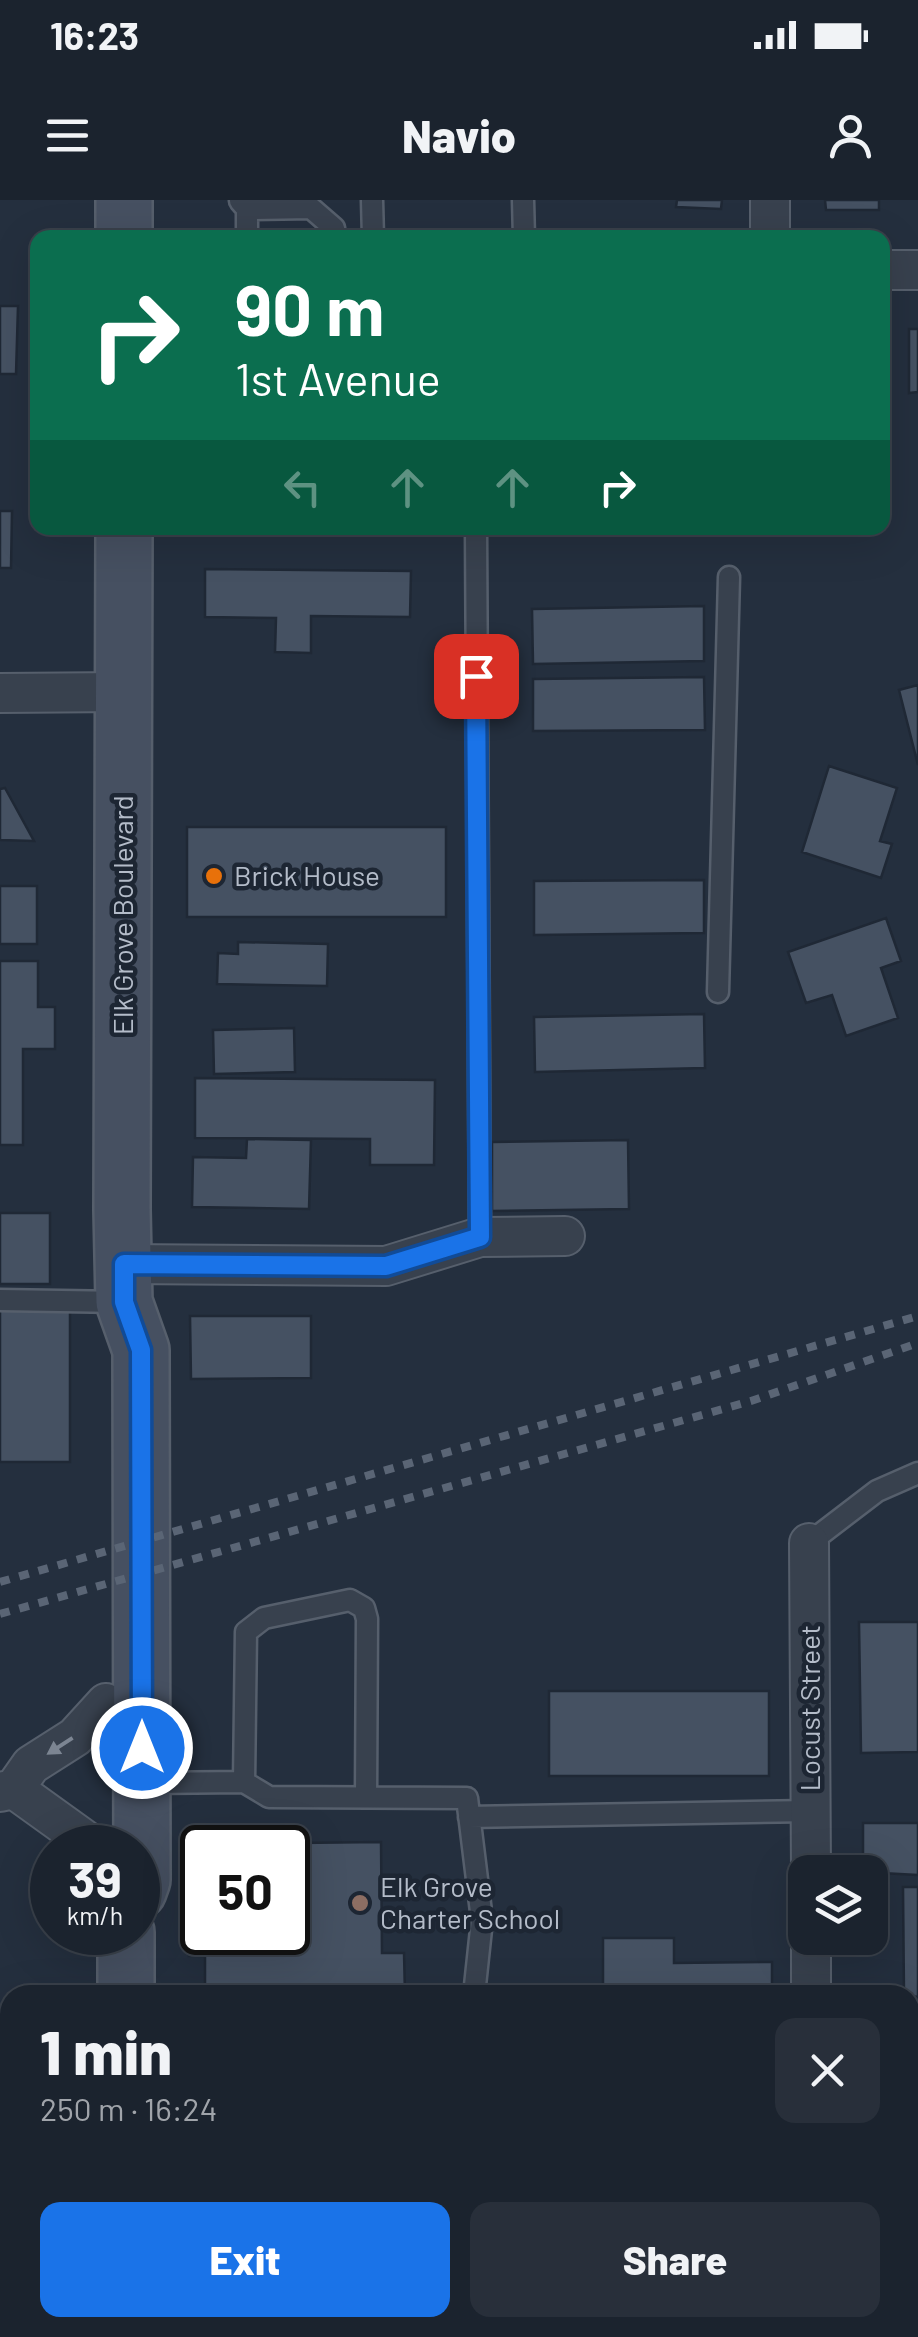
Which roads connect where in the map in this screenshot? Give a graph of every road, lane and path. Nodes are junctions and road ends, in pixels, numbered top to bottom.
1 (124, 200) edge
2 (372, 200) edge
3 (523, 200) edge
4 (770, 200) edge
5 (243, 204) edge
6 (124, 230) edge
7 (246, 230) edge
8 (334, 230) edge
9 (372, 230) edge
10 (524, 230) edge
11 (770, 230) edge
12 (890, 270) edge
13 (918, 270) edge
14 (124, 535) edge
15 (476, 535) edge
16 (729, 577) dead end
17 (123, 692) junction
18 (0, 693) edge
19 (718, 992) dead end
20 (565, 1236) dead end
21 (480, 1237) junction
22 (124, 1283) junction
23 (0, 1300) edge
24 (918, 1473) edge
25 (810, 1544) joint
26 (105, 1697) junction
27 (244, 1782) junction
28 (143, 1783) junction
29 (7, 1790) edge
30 (366, 1798) junction
31 (468, 1808) junction
32 (811, 1810) junction
33 (61, 1825) edge
34 (104, 1825) edge
35 (141, 1825) edge
36 (811, 1855) edge
37 (126, 1955) edge
38 (811, 1955) edge
39 (126, 1985) edge
40 (475, 1985) edge
41 (812, 1985) edge

1 - 6 main road
2 - 9 lane
3 - 10 lane
4 - 11 street
5 - 7 lane
5 - 8 lane
12 - 13 street
14 - 17 main road, Elk Grove Boulevard
15 - 21 lane
16 - 19 lane
17 - 18 street
17 - 22 main road, Elk Grove Boulevard
20 - 21 street
21 - 22 street
22 - 23 lane
22 - 26 main road, Elk Grove Boulevard
22 - 28 main road, Elk Grove Boulevard
24 - 25 lane
25 - 32 street, Locust Street
26 - 28 main road
26 -> 29 street
26 - 34 main road, Elk Grove Boulevard
27 - 28 lane
27 - 30 lane
27 - 30 lane
28 - 35 main road, Elk Grove Boulevard
29 - 33 street
30 - 31 lane
31 - 32 lane
31 - 40 lane
32 - 36 street, Locust Street
37 - 39 main road
38 - 41 street

